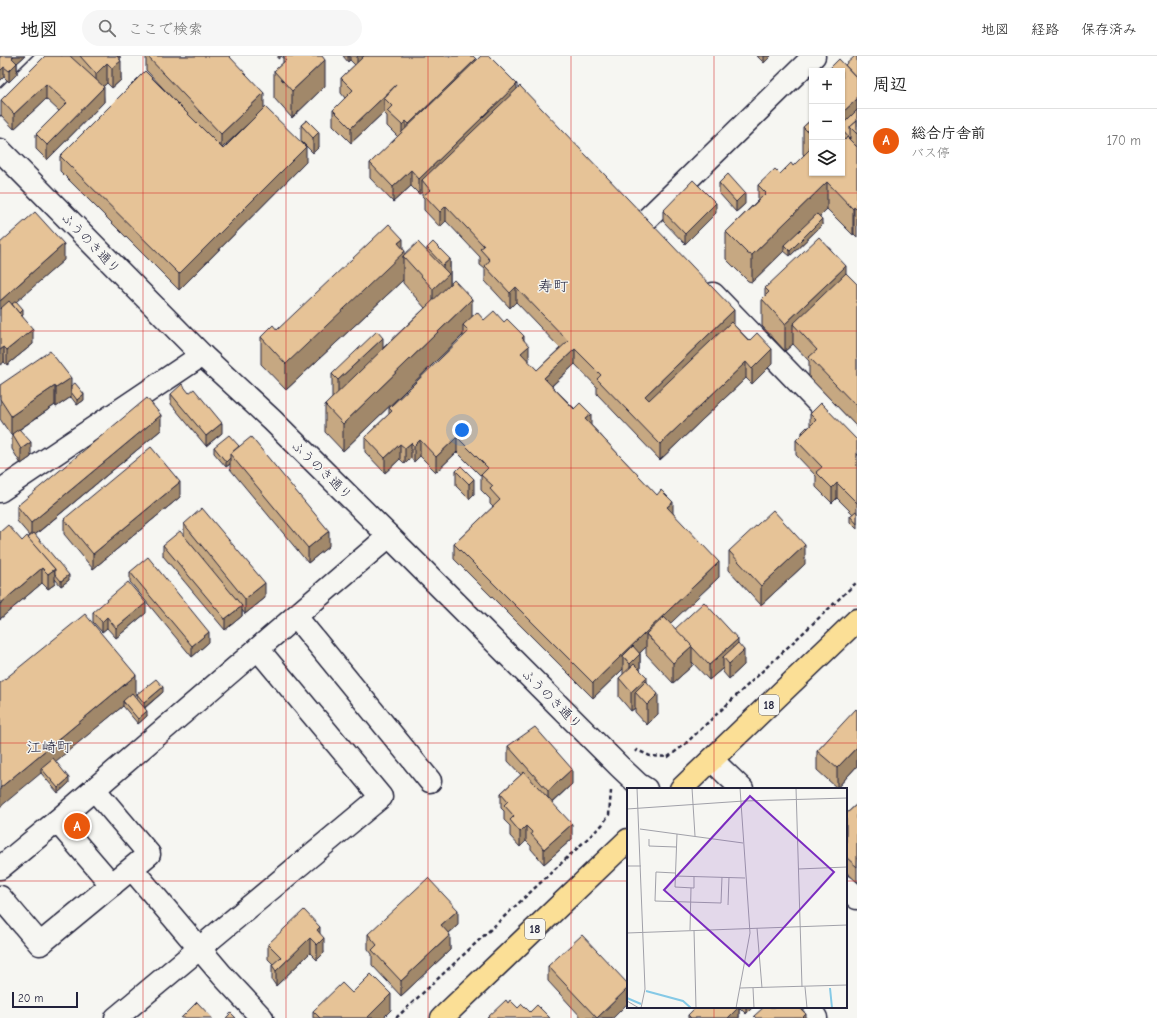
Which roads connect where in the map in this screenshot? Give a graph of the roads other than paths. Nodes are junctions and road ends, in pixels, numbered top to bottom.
1 (49, 56) edge
2 (814, 56) edge
3 (0, 104) edge
4 (0, 150) edge
5 (644, 222) edge
6 (698, 278) edge
7 (202, 355) junction
8 (857, 443) edge
9 (0, 491) edge
10 (389, 536) junction
11 (296, 617) junction
12 (857, 620) edge
13 (258, 649) junction
14 (712, 760) junction
15 (430, 781) dead end
16 (644, 788) edge
17 (682, 788) edge
18 (741, 788) edge
19 (94, 789) junction
20 (57, 821) junction
21 (627, 841) edge
22 (0, 868) edge
23 (132, 869) junction
24 (112, 885) junction
25 (847, 888) edge
26 (0, 896) edge
27 (857, 898) edge
28 (200, 949) junction
29 (810, 1008) edge
30 (116, 1018) edge
31 (262, 1018) edge
32 (442, 1018) edge
33 (816, 1018) edge

1 - 3 street
2 - 5 street
4 - 7 street, ふうのき通り
6 - 8 street
7 - 9 street
7 - 10 street, ふうのき通り
10 - 11 street
10 - 16 street, ふうのき通り
11 - 13 street
11 - 15 street
12 - 14 main road, 18
13 - 19 street
13 - 28 street
14 - 17 main road, 18
14 - 18 street
19 - 20 street
19 - 23 street
20 - 22 street
20 - 24 street
21 - 32 main road, 18
23 - 24 street
23 - 28 street
24 - 26 street
25 - 27 street
28 - 30 street
28 - 31 street
29 - 33 street

